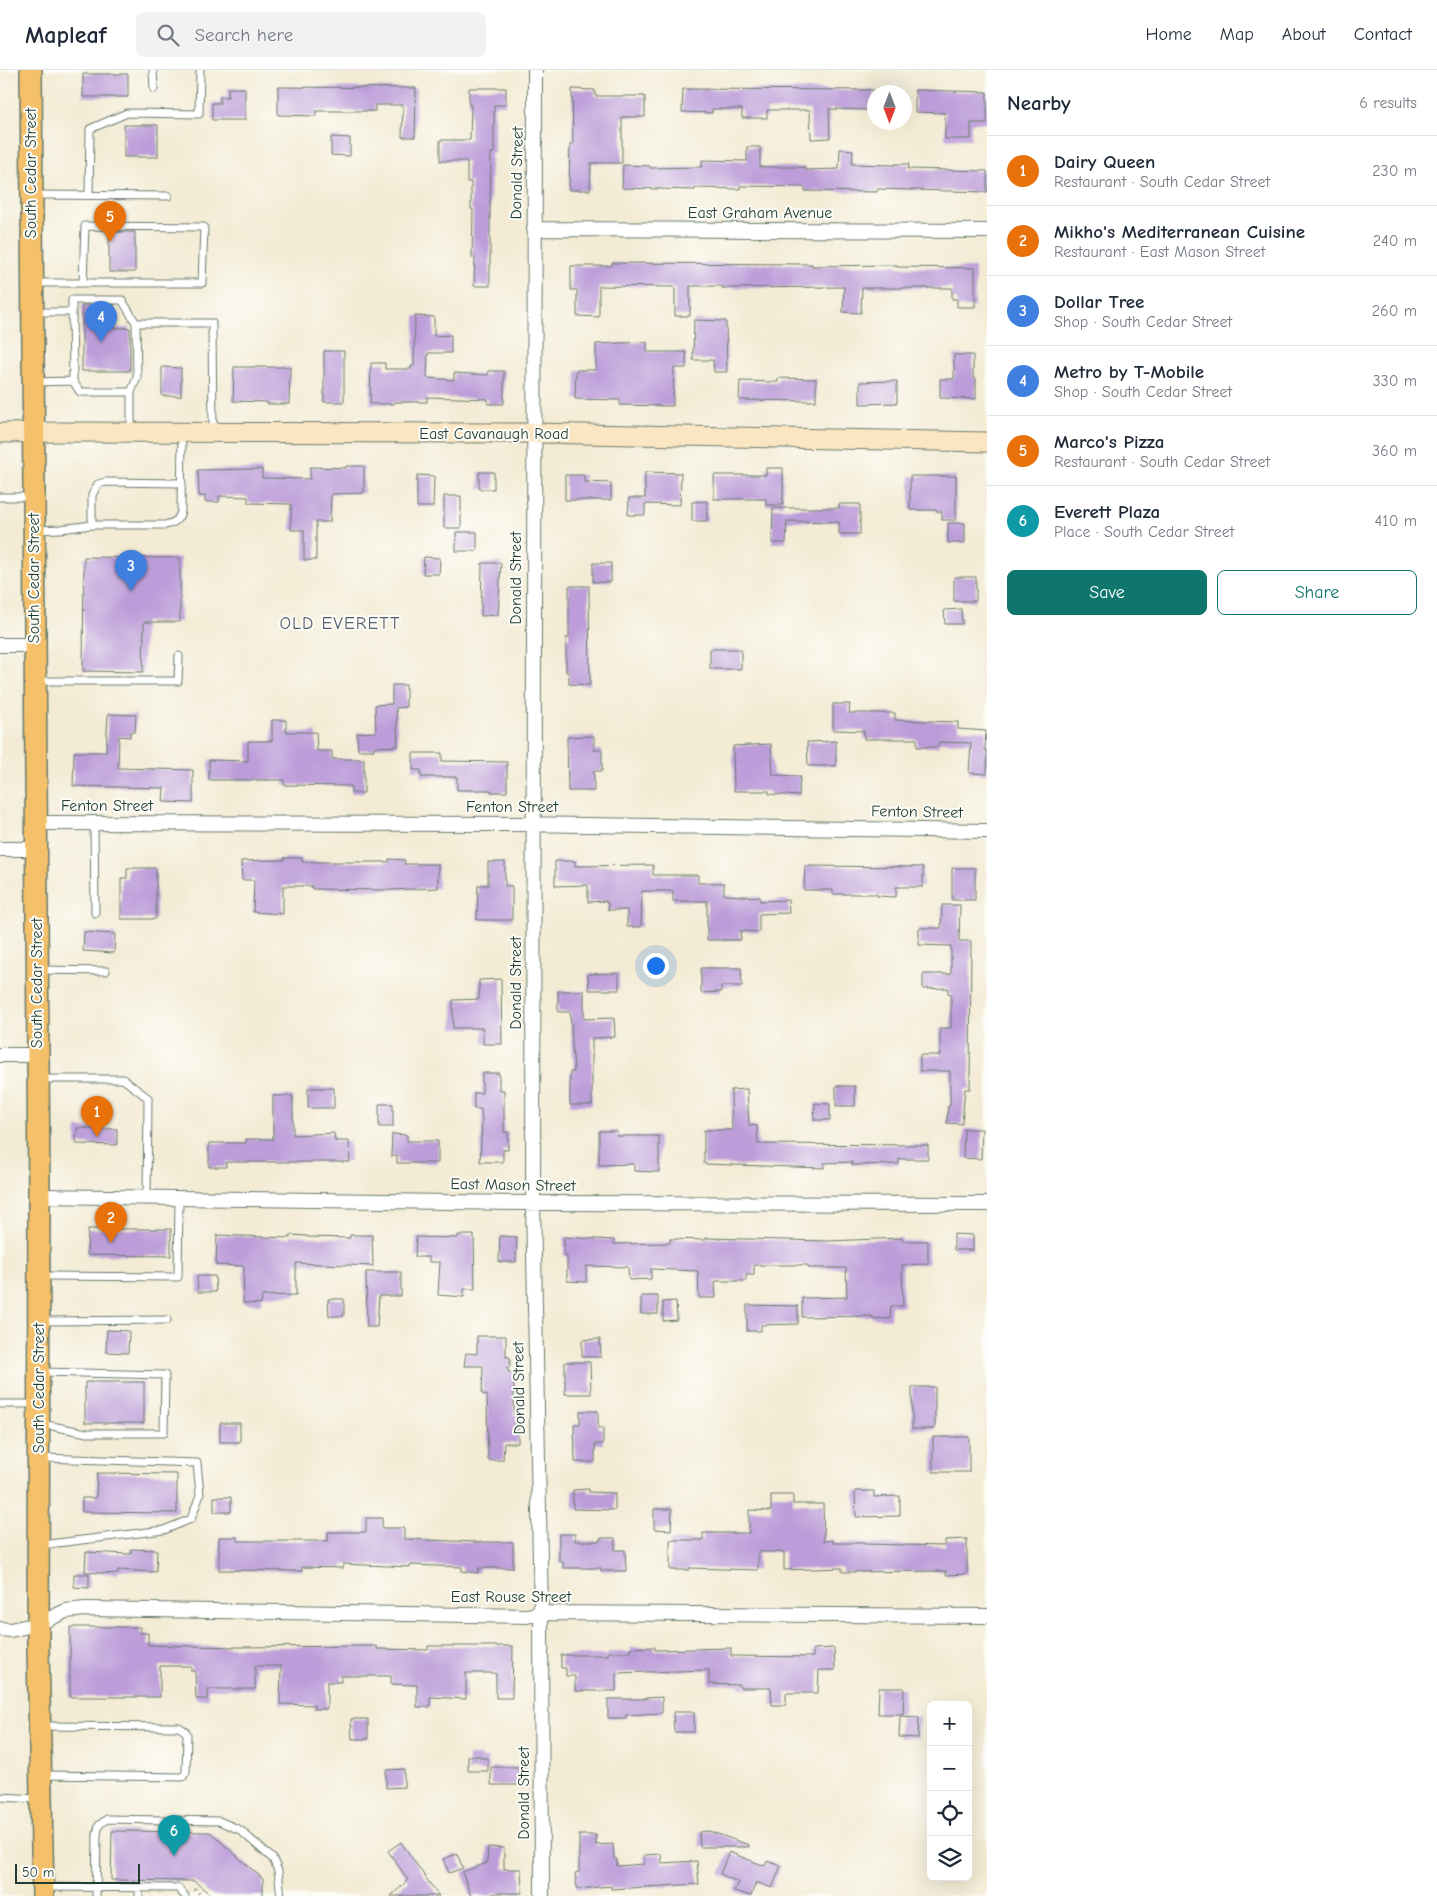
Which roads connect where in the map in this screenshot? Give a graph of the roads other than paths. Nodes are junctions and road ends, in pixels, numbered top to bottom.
1 (31, 70) edge
2 (153, 70) edge
3 (200, 70) edge
4 (535, 70) edge
5 (154, 89) dead end
6 (31, 195) junction
7 (89, 195) junction
8 (168, 196) dead end
9 (534, 229) junction
10 (987, 231) edge
11 (32, 283) junction
12 (83, 283) junction
13 (32, 312) junction
14 (72, 312) junction
15 (136, 322) junction
16 (73, 381) junction
17 (32, 382) junction
18 (131, 392) junction
19 (33, 432) junction
20 (132, 432) junction
21 (182, 432) junction
22 (212, 432) junction
23 (0, 433) edge
24 (534, 433) junction
25 (987, 442) edge
26 (182, 483) junction
27 (0, 496) edge
28 (34, 496) junction
29 (92, 525) junction
30 (34, 530) junction
31 (0, 645) edge
32 (34, 645) junction
33 (179, 656) dead end
34 (35, 681) junction
35 (36, 823) junction
36 (94, 823) junction
37 (533, 824) junction
38 (987, 831) edge
39 (0, 849) edge
40 (37, 849) junction
41 (95, 913) dead end
42 (37, 970) junction
43 (106, 971) dead end
44 (0, 1055) edge
45 (38, 1055) junction
46 (38, 1079) junction
47 (39, 1196) junction
48 (147, 1197) junction
49 (178, 1197) junction
50 (533, 1203) junction
51 (987, 1204) edge
52 (39, 1276) junction
53 (167, 1320) dead end
54 (39, 1321) junction
55 (39, 1372) junction
56 (0, 1404) edge
57 (39, 1414) junction
58 (39, 1458) junction
59 (38, 1545) junction
60 (541, 1613) junction
61 (987, 1616) edge
62 (38, 1624) junction
63 (0, 1629) edge
64 (39, 1726) junction
65 (40, 1775) junction
66 (0, 1797) edge
67 (41, 1799) junction
68 (96, 1887) junction
69 (139, 1888) junction
70 (43, 1892) edge
71 (96, 1896) edge
72 (139, 1896) edge
73 (185, 1896) edge
74 (281, 1896) edge
75 (542, 1896) edge

1 - 6 main road, South Cedar Street
2 - 5 lane
3 - 7 lane
4 - 9 street, Donald Street
6 - 7 lane
6 - 11 main road, South Cedar Street
7 - 8 lane
9 - 10 street, East Graham Avenue
9 - 24 street, Donald Street
11 - 12 lane
11 - 13 main road, South Cedar Street
12 - 12 lane
13 - 14 lane
13 - 17 main road, South Cedar Street
14 - 15 lane
14 - 16 lane
15 - 18 lane
15 - 22 lane
16 - 17 lane
16 - 18 lane
17 - 19 main road, South Cedar Street
18 - 20 lane
19 - 20 street, East Cavanaugh Road
19 - 23 street, East Cavanaugh Road
19 - 28 main road, South Cedar Street
20 - 21 street, East Cavanaugh Road
21 - 22 street, East Cavanaugh Road
21 - 26 lane
22 - 24 street, East Cavanaugh Road
24 - 25 street, East Cavanaugh Road
24 - 37 street, Donald Street
26 - 29 lane
26 - 29 lane
27 - 28 lane
28 - 30 main road, South Cedar Street
29 - 30 lane
30 - 32 main road, South Cedar Street
31 - 32 street
32 - 34 main road, South Cedar Street
33 - 34 lane
34 - 35 main road, South Cedar Street
35 - 36 street, Fenton Street
35 - 40 main road, South Cedar Street
36 - 37 street, Fenton Street
36 - 41 lane
37 - 38 street, Fenton Street
37 - 50 street, Donald Street
39 - 40 street
40 - 42 main road, South Cedar Street
42 - 43 lane
42 - 45 main road, South Cedar Street
44 - 45 street
45 - 46 main road, South Cedar Street
46 - 47 main road, South Cedar Street
46 - 48 lane
47 - 48 street, East Mason Street
47 - 52 main road, South Cedar Street
48 - 49 street, East Mason Street
49 - 50 street, East Mason Street
49 - 52 lane
50 - 51 street, East Mason Street
50 - 60 street, Donald Street
52 - 54 main road, South Cedar Street
53 - 54 lane
54 - 55 main road, South Cedar Street
55 - 57 main road, South Cedar Street
55 - 57 lane
56 - 57 lane
57 - 58 main road, South Cedar Street
58 - 59 main road, South Cedar Street
58 - 59 lane
59 - 62 main road, South Cedar Street
60 - 61 street, East Rouse Street
60 - 62 street, East Rouse Street
60 - 75 street, Donald Street
62 - 63 street, East Rouse Street
62 - 64 main road, South Cedar Street
64 - 65 main road, South Cedar Street
64 - 65 lane
65 - 67 main road, South Cedar Street
66 - 67 lane
67 - 70 main road, South Cedar Street
68 - 69 lane
68 - 70 lane
68 - 71 lane
68 - 74 lane
69 - 72 lane
69 - 73 lane

